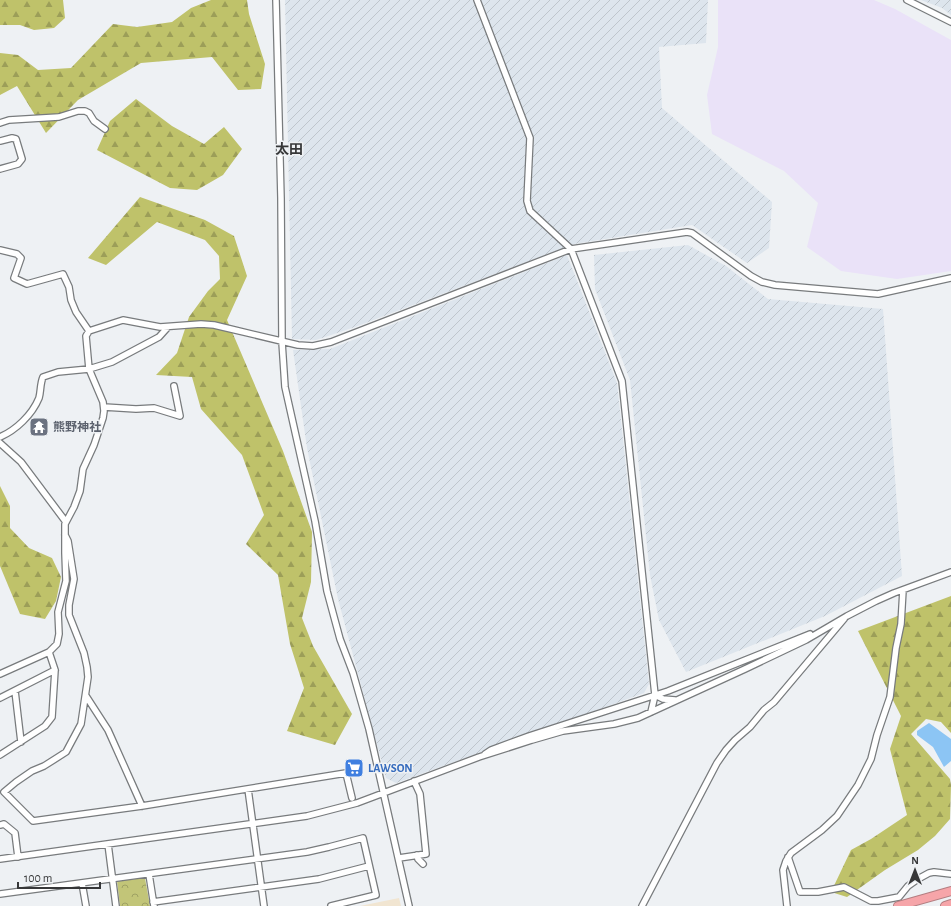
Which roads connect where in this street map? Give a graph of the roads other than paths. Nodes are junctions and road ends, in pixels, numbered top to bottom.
1 (276, 0) edge
2 (477, 0) edge
3 (907, 0) edge
4 (951, 22) edge
5 (0, 123) edge
6 (105, 129) dead end
7 (0, 141) edge
8 (0, 169) edge
9 (571, 249) junction
10 (0, 250) edge
11 (951, 278) edge
12 (168, 327) junction
13 (89, 331) junction
14 (282, 342) junction
15 (90, 368) junction
16 (174, 386) dead end
17 (104, 407) junction
18 (0, 437) edge
19 (0, 443) edge
20 (66, 522) junction
21 (64, 535) junction
22 (951, 572) edge
23 (903, 590) junction
24 (847, 616) junction
25 (828, 627) junction
26 (49, 652) junction
27 (55, 670) junction
28 (0, 674) edge
29 (15, 690) junction
30 (654, 695) junction
31 (86, 696) junction
32 (0, 698) edge
33 (677, 700) junction
34 (650, 712) junction
35 (21, 742) junction
36 (0, 755) edge
37 (479, 757) junction
38 (414, 781) junction
39 (248, 789) junction
40 (384, 792) junction
41 (352, 798) dead end
42 (142, 806) junction
43 (253, 824) junction
44 (0, 825) edge
45 (108, 844) junction
46 (417, 855) junction
47 (18, 857) junction
48 (788, 857) junction
49 (399, 858) junction
50 (0, 859) edge
51 (258, 859) junction
52 (423, 864) dead end
53 (369, 866) junction
54 (149, 874) junction
55 (951, 874) edge
56 (112, 879) junction
57 (82, 883) junction
58 (262, 887) junction
59 (951, 891) edge
60 (0, 894) edge
61 (153, 904) edge
62 (870, 904) edge
63 (951, 904) edge
64 (86, 906) edge
65 (116, 906) edge
66 (264, 906) edge
67 (331, 906) edge
68 (409, 906) edge
69 (642, 906) edge
70 (787, 906) edge
71 (898, 906) edge
72 (945, 906) edge

1 - 14 street
2 - 9 street
3 - 4 street
5 - 6 street
7 - 8 street
9 - 11 street
9 - 14 street
9 - 30 street
10 - 13 street
12 - 13 street
12 - 14 street
12 - 15 street
13 - 15 street
14 - 40 street
15 - 17 street
15 - 18 street
16 - 17 street
17 - 20 street
19 - 20 street
20 - 21 street
21 - 26 street
21 - 31 street
22 - 23 street
23 - 24 street
23 - 48 street
24 - 25 street
24 - 69 street
25 - 30 street
25 - 33 street
26 - 27 street
26 - 28 street
27 - 29 street
27 - 35 street
29 - 32 street
29 - 35 street
30 - 33 street
30 - 34 street
30 - 37 street
31 - 42 street
31 - 42 street
33 - 34 street
34 - 37 street
35 - 36 street
37 - 38 street
38 - 40 street
38 - 46 street
39 - 41 street
39 - 42 street
39 - 43 street
40 - 43 street
40 - 49 street
43 - 45 street
43 - 51 street
44 - 47 street
45 - 47 street
45 - 56 street
46 - 49 street
46 - 52 street
47 - 50 street
48 - 62 street
48 - 70 street
49 - 68 street
51 - 53 street
51 - 54 street
51 - 58 street
53 - 58 street
53 - 67 street
54 - 56 street
54 - 61 street
55 - 62 street
56 - 57 street
56 - 65 street
57 - 60 street
57 - 64 street
58 - 61 street
58 - 66 street
59 - 71 highway
63 - 72 highway

